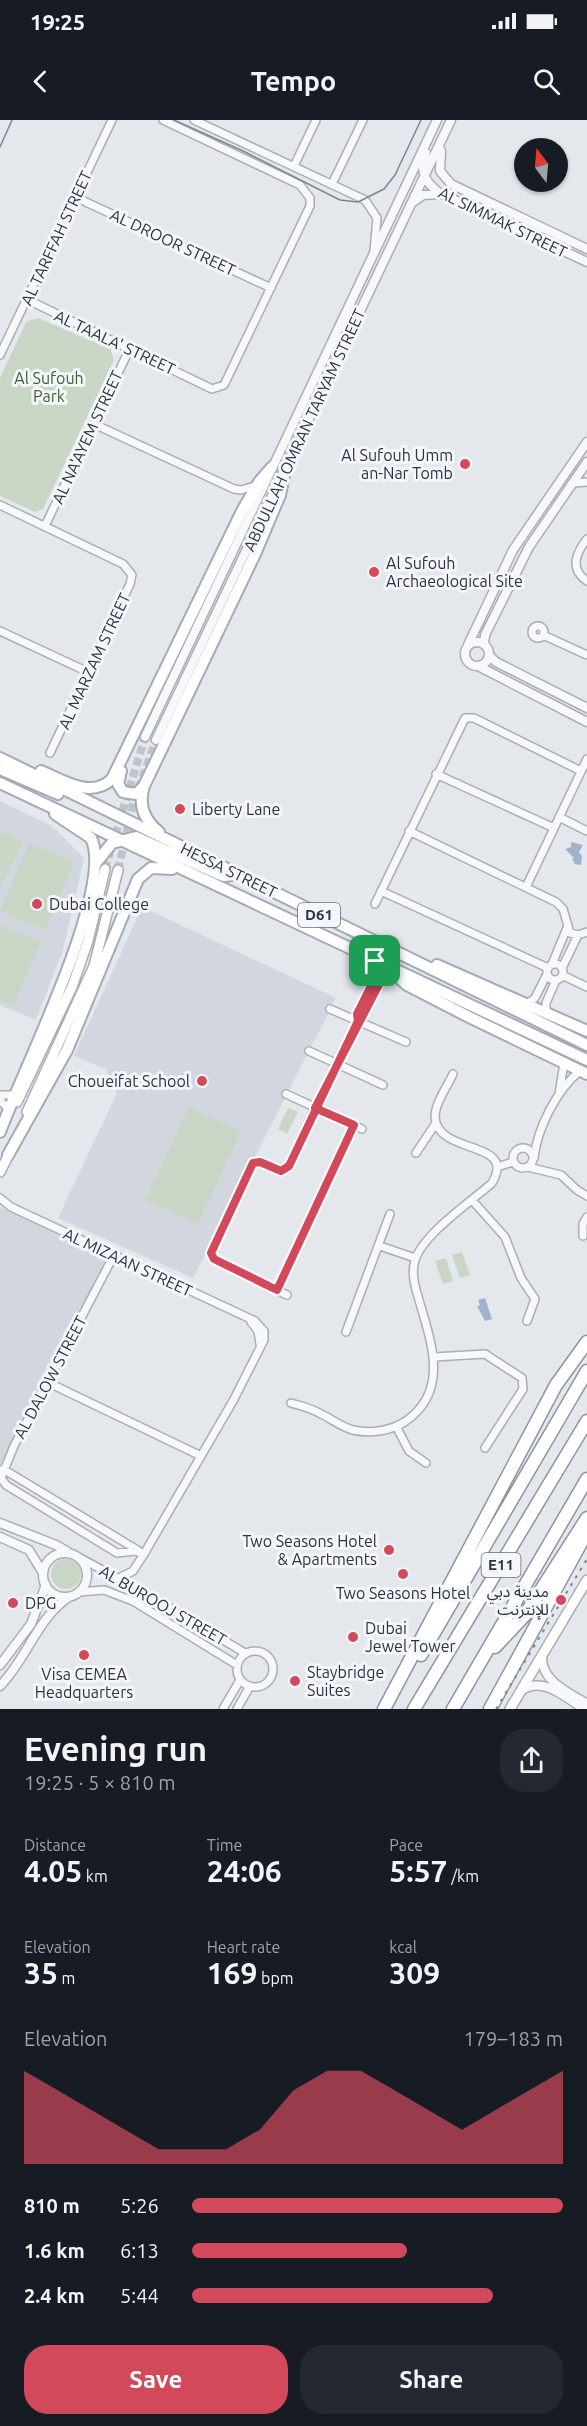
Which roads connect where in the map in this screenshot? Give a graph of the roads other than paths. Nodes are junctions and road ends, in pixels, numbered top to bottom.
1 (112, 120) edge
2 (163, 120) edge
3 (194, 120) edge
4 (316, 120) edge
5 (363, 120) edge
6 (451, 120) edge
7 (436, 122) edge
8 (440, 143) junction
9 (294, 166) junction
10 (425, 176) junction
11 (332, 184) junction
12 (444, 195) junction
13 (75, 196) junction
14 (411, 204) junction
15 (587, 249) edge
16 (374, 251) junction
17 (587, 262) edge
18 (271, 288) junction
19 (26, 300) junction
20 (130, 348) junction
21 (0, 355) edge
22 (94, 424) junction
23 (587, 442) edge
24 (587, 462) edge
25 (272, 467) junction
26 (285, 470) junction
27 (259, 482) junction
28 (572, 483) junction
29 (587, 483) edge
30 (234, 489) junction
31 (0, 505) edge
32 (243, 509) junction
33 (45, 526) junction
34 (587, 539) edge
35 (587, 581) edge
36 (0, 631) edge
37 (543, 635) dead end
38 (484, 644) junction
39 (468, 645) junction
40 (489, 655) junction
41 (587, 655) edge
42 (478, 666) junction
43 (88, 672) junction
44 (568, 699) junction
45 (587, 708) edge
46 (562, 710) junction
47 (587, 722) edge
48 (145, 736) tunnel mouth
49 (156, 740) tunnel mouth
50 (50, 753) dead end
51 (126, 753) junction
52 (587, 759) edge
53 (1, 762) edge
54 (581, 771) junction
55 (436, 774) junction
56 (0, 783) edge
57 (144, 786) junction
58 (50, 806) junction
59 (559, 817) junction
60 (554, 828) junction
61 (409, 831) junction
62 (587, 831) edge
63 (120, 839) junction
64 (174, 842) junction
65 (100, 867) junction
66 (118, 870) tunnel mouth
67 (189, 873) junction
68 (240, 874) junction
69 (526, 887) junction
70 (381, 891) junction
71 (375, 904) dead end
72 (567, 928) junction
73 (587, 932) edge
74 (579, 935) junction
75 (400, 954) junction
76 (375, 961) junction
77 (390, 968) junction
78 (549, 969) junction
79 (560, 974) junction
80 (375, 987) junction
81 (587, 987) edge
82 (527, 1004) junction
83 (330, 1009) dead end
84 (546, 1012) junction
85 (358, 1021) junction
86 (587, 1031) edge
87 (405, 1042) dead end
88 (587, 1045) edge
89 (309, 1052) dead end
90 (587, 1060) edge
91 (337, 1064) junction
92 (564, 1064) junction
93 (584, 1073) edge
94 (453, 1074) dead end
95 (383, 1085) dead end
96 (286, 1094) dead end
97 (559, 1094) junction
98 (0, 1095) edge
99 (14, 1095) junction
100 (0, 1100) edge
101 (315, 1108) junction
102 (8, 1109) junction
103 (436, 1123) junction
104 (354, 1125) junction
105 (362, 1129) dead end
106 (0, 1135) edge
107 (538, 1139) junction
108 (524, 1147) junction
109 (416, 1153) dead end
110 (8, 1155) junction
111 (533, 1159) junction
112 (513, 1162) junction
113 (497, 1167) junction
114 (528, 1167) junction
115 (539, 1170) junction
116 (0, 1172) edge
117 (587, 1196) edge
118 (0, 1198) edge
119 (472, 1200) junction
120 (0, 1205) edge
121 (11, 1207) junction
122 (390, 1214) dead end
123 (587, 1217) edge
124 (583, 1236) dead end
125 (380, 1246) junction
126 (114, 1255) junction
127 (416, 1258) junction
128 (277, 1290) junction
129 (287, 1295) dead end
130 (527, 1321) dead end
131 (346, 1332) dead end
132 (587, 1342) edge
133 (434, 1357) junction
134 (587, 1371) edge
135 (47, 1382) junction
136 (291, 1403) dead end
137 (587, 1421) edge
138 (396, 1426) junction
139 (485, 1448) dead end
140 (201, 1456) junction
141 (426, 1463) dead end
142 (3, 1469) junction
143 (587, 1479) edge
144 (587, 1494) edge
145 (587, 1518) edge
146 (0, 1523) edge
147 (587, 1532) edge
148 (0, 1536) edge
149 (553, 1538) junction
150 (69, 1553) junction
151 (142, 1553) junction
152 (80, 1558) junction
153 (137, 1566) junction
154 (43, 1573) junction
155 (119, 1578) junction
156 (587, 1580) edge
157 (46, 1586) junction
158 (138, 1589) junction
159 (75, 1594) junction
160 (245, 1653) junction
161 (487, 1654) junction
162 (542, 1659) junction
163 (0, 1665) edge
164 (237, 1665) junction
165 (240, 1680) junction
166 (0, 1686) edge
167 (250, 1686) junction
168 (522, 1690) junction
169 (394, 1692) junction
170 (587, 1704) edge
171 (223, 1709) edge
172 (237, 1709) edge
173 (384, 1709) edge
174 (414, 1709) edge
175 (453, 1709) edge
176 (490, 1709) edge
177 (510, 1709) edge
178 (584, 1709) edge

1 - 13 street, AL TARFFAH STREET
2 - 18 street, AL TAALA' STREET
3 - 9 street
4 - 9 street
5 - 11 street
6 - 8 street, ABDULLAH OMRAN TARYAM STREET
7 - 10 street
7 - 16 street, ABDULLAH OMRAN TARYAM STREET
8 - 10 street, ABDULLAH OMRAN TARYAM STREET
8 - 15 street, AL SIMMAK STREET
9 - 11 street
10 - 12 street, AL SIMMAK STREET
10 - 14 street, ABDULLAH OMRAN TARYAM STREET
11 - 16 street
12 - 14 street
12 - 17 street, AL SIMMAK STREET
13 - 18 street, AL DROOR STREET
13 - 19 street, AL TARFFAH STREET
14 - 26 street, ABDULLAH OMRAN TARYAM STREET
16 - 25 street, ABDULLAH OMRAN TARYAM STREET
18 - 20 street, AL TAALA' STREET
19 - 20 street, AL TAALA' STREET
19 - 21 street, AL TARFFAH STREET
20 - 22 street, AL NA'AYEM STREET
22 - 30 street
22 - 33 street, AL NA'AYEM STREET
23 - 39 street
24 - 28 street
25 - 27 main road
25 - 48 street, ABDULLAH OMRAN TARYAM STREET
26 - 49 street, ABDULLAH OMRAN TARYAM STREET
26 - 57 main road
27 - 30 street
27 - 32 main road
28 - 29 street
28 - 38 street
30 - 32 street
31 - 33 street, AL MARZAM STREET
32 - 51 main road
33 - 43 street, AL MARZAM STREET
34 - 35 street
36 - 43 street
37 - 41 street
38 - 39 street
38 - 40 street
39 - 42 street
40 - 42 street
40 - 44 street
42 - 46 street
43 - 50 street, AL MARZAM STREET
44 - 45 street
44 - 46 street
46 - 47 street
51 - 53 main road
51 - 57 main road
52 - 54 street
53 - 64 main road, HESSA STREET / D61
54 - 55 street
54 - 59 street
55 - 60 street
55 - 61 street
56 - 58 main road, HESSA STREET / D61
57 - 64 main road
58 - 63 main road, HESSA STREET / D61
58 - 65 main road
59 - 60 street
59 - 62 street
60 - 69 street
61 - 69 street
61 - 70 street
63 - 65 main road
63 - 67 main road, HESSA STREET / D61
63 - 68 main road
64 - 68 main road, HESSA STREET / D61
65 - 99 main road
65 - 106 main road
66 - 110 main road
67 - 76 main road, HESSA STREET / D61
67 - 110 main road
68 - 75 main road, HESSA STREET / D61
69 - 72 street
70 - 71 street
70 - 78 street
72 - 74 street
72 - 78 street
73 - 74 street
74 - 79 street
75 - 82 main road
75 - 88 main road, HESSA STREET / D61
76 - 77 main road, HESSA STREET / D61
76 - 80 street
77 - 80 street
77 - 90 main road, HESSA STREET / D61
77 - 92 main road
78 - 79 street
78 - 79 street
78 - 82 street
79 - 81 street
79 - 84 street
80 - 85 street
82 - 84 main road
83 - 85 street
84 - 86 main road
85 - 87 street
85 - 91 street
89 - 91 street
91 - 95 street
91 - 101 street
92 - 93 main road
92 - 97 street
93 - 97 street
94 - 103 street
96 - 101 street
97 - 107 street
98 - 99 street
99 - 102 main road
100 - 102 street
101 - 104 street
101 - 128 street
102 - 106 main road
103 - 109 street
103 - 113 street
104 - 105 street
104 - 128 street
107 - 108 street
107 - 111 street
108 - 111 street
108 - 112 street
110 - 116 main road
111 - 114 street
111 - 115 street
112 - 113 street
112 - 114 street
113 - 119 street
114 - 115 street
115 - 117 street
118 - 121 street, AL MIZAAN STREET
119 - 127 street
119 - 130 street
120 - 121 street, AL MIZAAN STREET
121 - 126 street, AL MIZAAN STREET
122 - 125 street
123 - 124 street
125 - 127 street
125 - 131 street
126 - 135 street, AL DALOW STREET
126 - 140 street, AL MIZAAN STREET
127 - 133 street
128 - 129 street
132 - 169 highway
133 - 138 street
133 - 139 street
134 - 169 highway
135 - 140 street
135 - 142 street, AL DALOW STREET
136 - 138 street
137 - 174 highway, E11
138 - 141 street
140 - 151 street, AL MIZAAN STREET
142 - 151 street
142 - 151 street
143 - 149 highway, E11
144 - 149 highway
145 - 161 highway
146 - 150 street
147 - 176 highway
148 - 154 street
149 - 161 highway, E11
150 - 152 street
150 - 154 street
151 - 153 street, AL MIZAAN STREET
152 - 155 street, AL BUROOJ STREET
152 - 159 street
153 - 155 street, AL MIZAAN STREET
153 - 158 street
154 - 157 street
155 - 158 street, AL BUROOJ STREET
156 - 162 main road
157 - 159 street
157 - 163 street
158 - 160 street, AL BUROOJ STREET
159 - 164 street, AL BUROOJ STREET
159 - 166 street
160 - 164 street
160 - 167 street
161 - 175 highway, E11
162 - 168 main road
162 - 170 street
164 - 165 street
165 - 167 street
165 - 171 street
167 - 172 street
168 - 177 main road
168 - 178 street
169 - 173 highway

